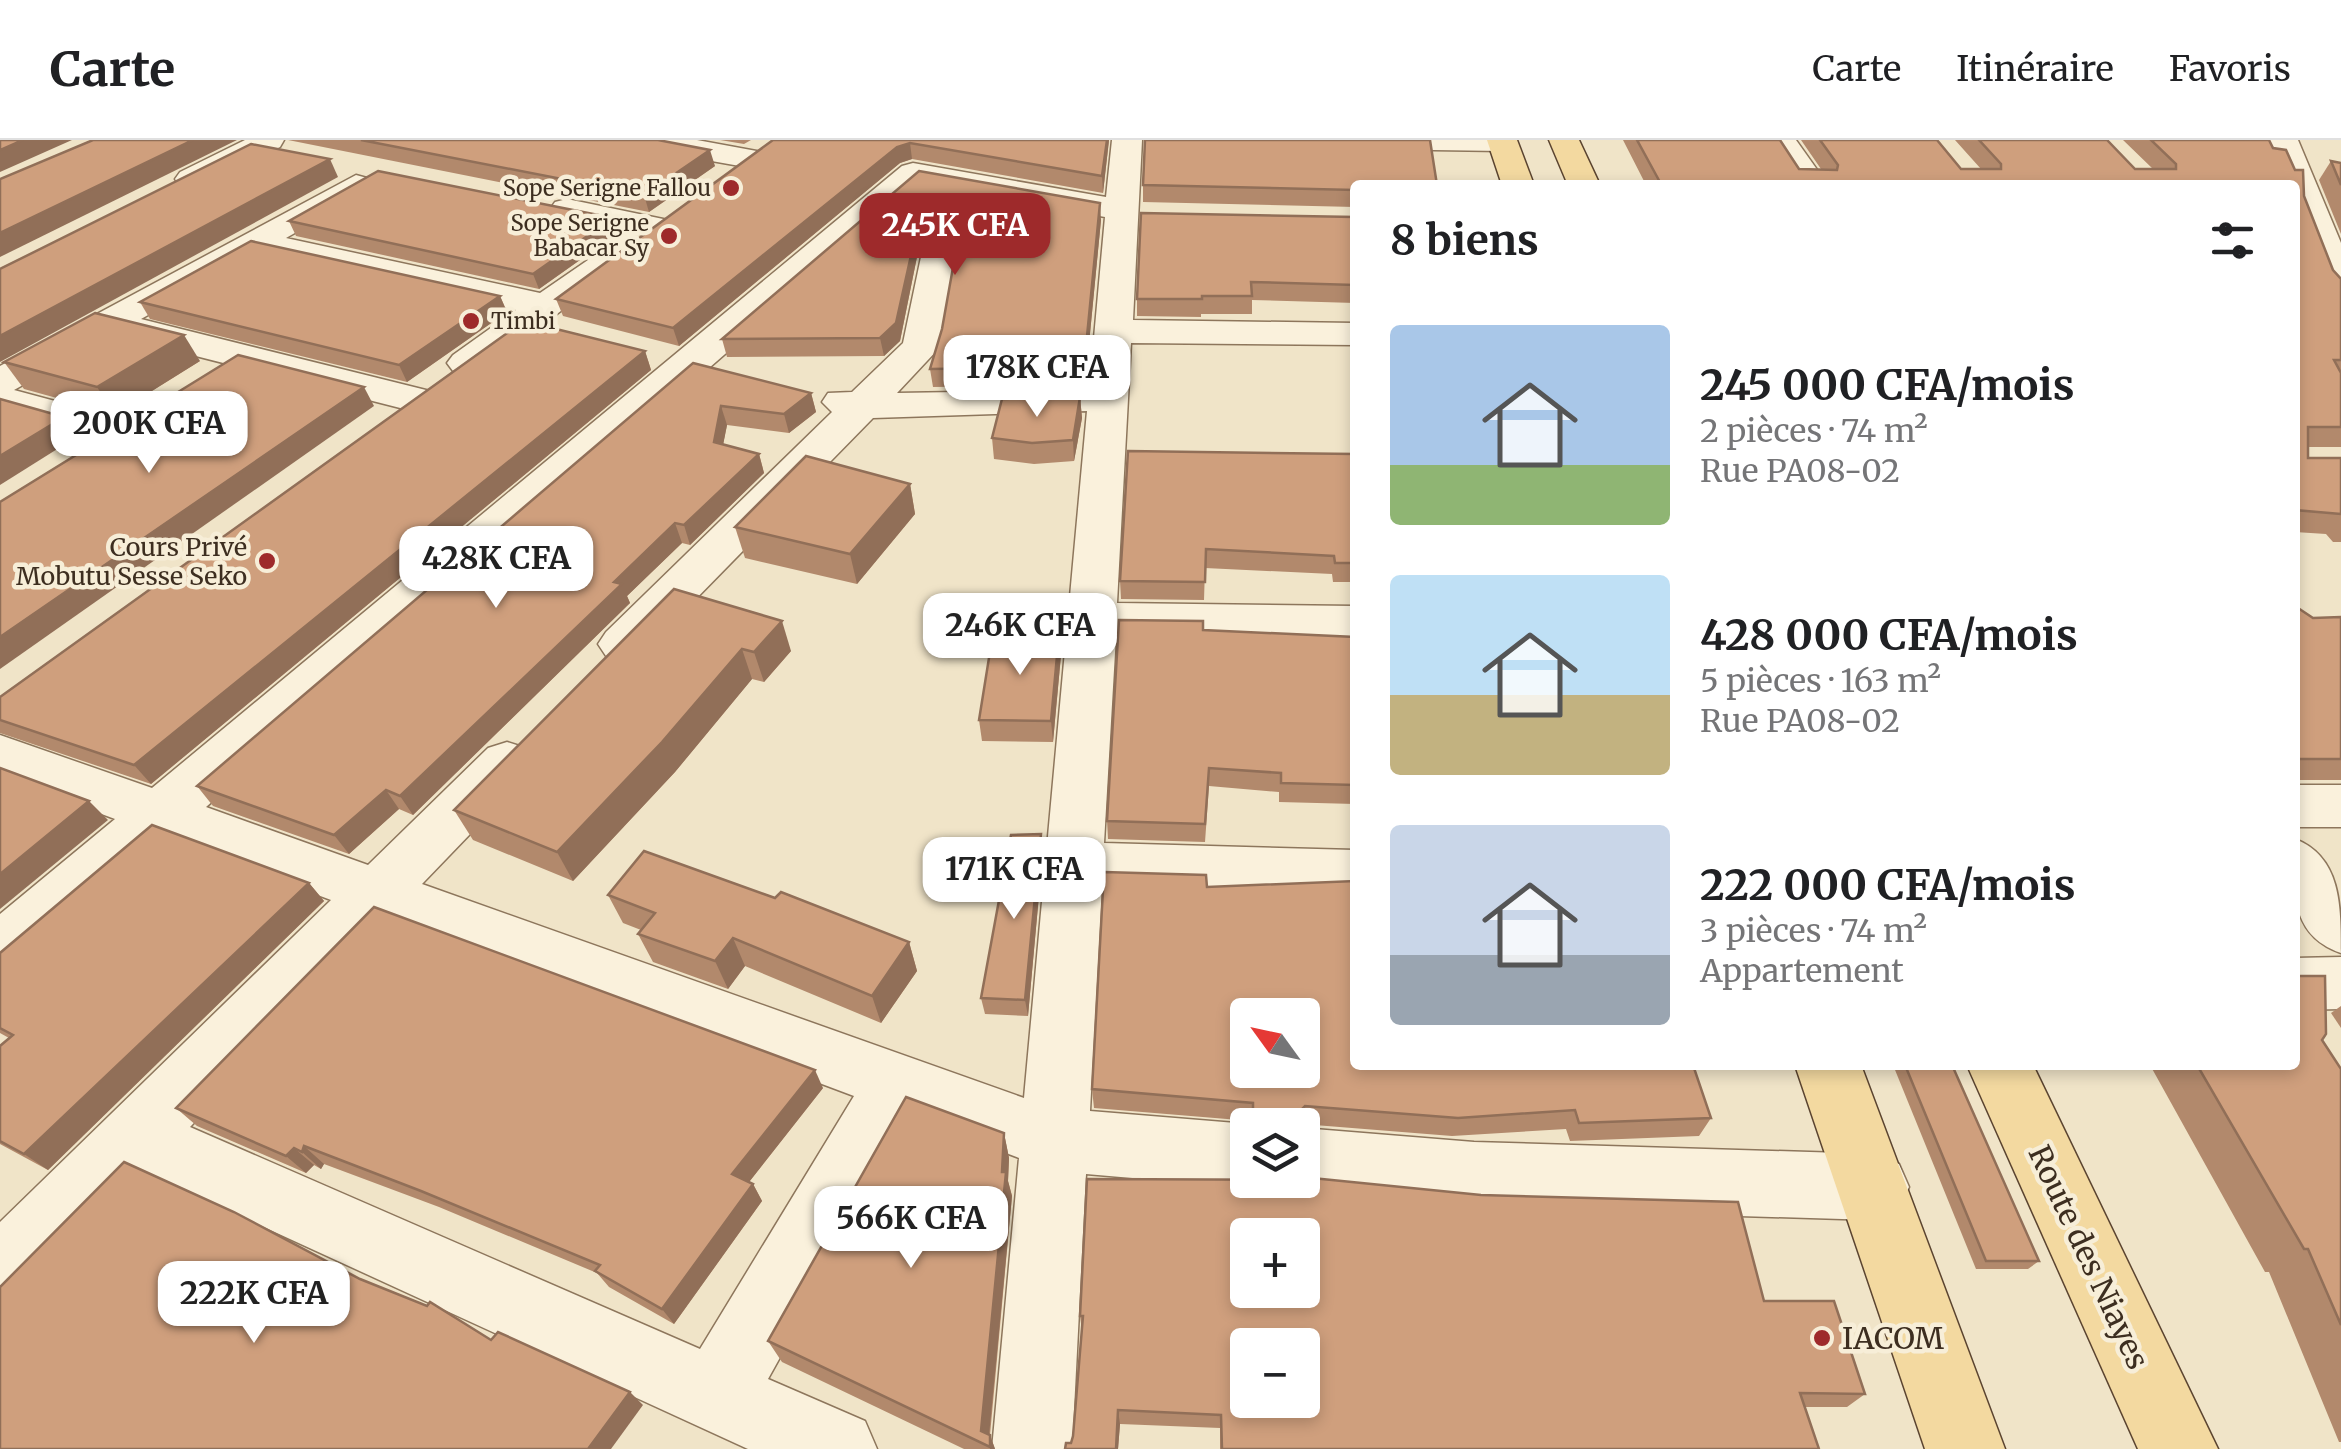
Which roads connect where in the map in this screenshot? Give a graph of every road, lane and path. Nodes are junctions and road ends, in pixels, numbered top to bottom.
1 (644, 140) edge
2 (1128, 140) edge
3 (1365, 140) edge
4 (1564, 140) edge
5 (1780, 140) edge
6 (1502, 141) edge
7 (271, 147) edge
8 (764, 150) edge
9 (2299, 156) edge
10 (326, 161) edge
11 (1516, 180) edge
12 (1582, 180) edge
13 (1808, 180) edge
14 (170, 190) edge
15 (545, 205) edge
16 (682, 208) junction
17 (1135, 214) junction
18 (943, 233) dead end
19 (2330, 236) edge
20 (254, 241) junction
21 (2331, 288) edge
22 (535, 314) junction
23 (107, 322) junction
24 (1113, 331) junction
25 (1350, 334) edge
26 (578, 336) edge
27 (243, 357) junction
28 (0, 382) edge
29 (198, 386) edge
30 (801, 392) edge
31 (0, 399) edge
32 (416, 400) junction
33 (858, 406) junction
34 (368, 434) edge
35 (1119, 436) junction
36 (76, 461) edge
37 (1093, 619) junction
38 (1350, 622) edge
39 (584, 684) edge
40 (544, 725) edge
41 (0, 755) edge
42 (2300, 806) edge
43 (2341, 806) edge
44 (162, 812) junction
45 (1074, 865) junction
46 (2300, 869) edge
47 (1350, 872) edge
48 (380, 891) junction
49 (2341, 928) edge
50 (0, 950) edge
51 (2341, 983) edge
52 (2300, 984) edge
53 (1830, 1070) edge
54 (2002, 1070) edge
55 (898, 1080) junction
56 (136, 1136) junction
57 (1055, 1140) junction
58 (1230, 1155) edge
59 (1320, 1162) edge
60 (1874, 1188) junction
61 (0, 1273) edge
62 (716, 1395) junction
63 (838, 1449) edge
64 (1032, 1449) edge
65 (1965, 1449) edge
66 (2178, 1449) edge

1 - 8 street
2 - 17 street
3 - 6 street
4 - 12 main road
5 - 13 street
6 - 11 main road
7 - 14 street
8 - 16 street
9 - 19 street
10 - 20 street
15 - 16 street
16 - 22 street
17 - 24 street
17 - 44 street
18 - 33 street
19 - 21 street
20 - 22 street
20 - 23 street
22 - 26 street
22 - 32 street
23 - 27 street
23 - 28 street
24 - 25 street
24 - 35 street
27 - 29 street
27 - 32 street
30 - 33 street
31 - 36 street
32 - 34 street
33 - 35 street
33 - 39 street
35 - 37 street
37 - 38 street
37 - 45 street
40 - 48 street
41 - 44 street
42 - 43 street
44 - 48 street
44 - 50 street
45 - 47 street
45 - 57 street
46 - 49 street
48 - 55 street
48 - 56 street
51 - 52 street
53 - 60 main road
54 - 66 main road, Route des Niayes
55 - 57 street
55 - 62 street
56 - 61 street
56 - 62 street
57 - 58 street
57 - 64 street
59 - 60 street
60 - 65 main road
62 - 63 street

